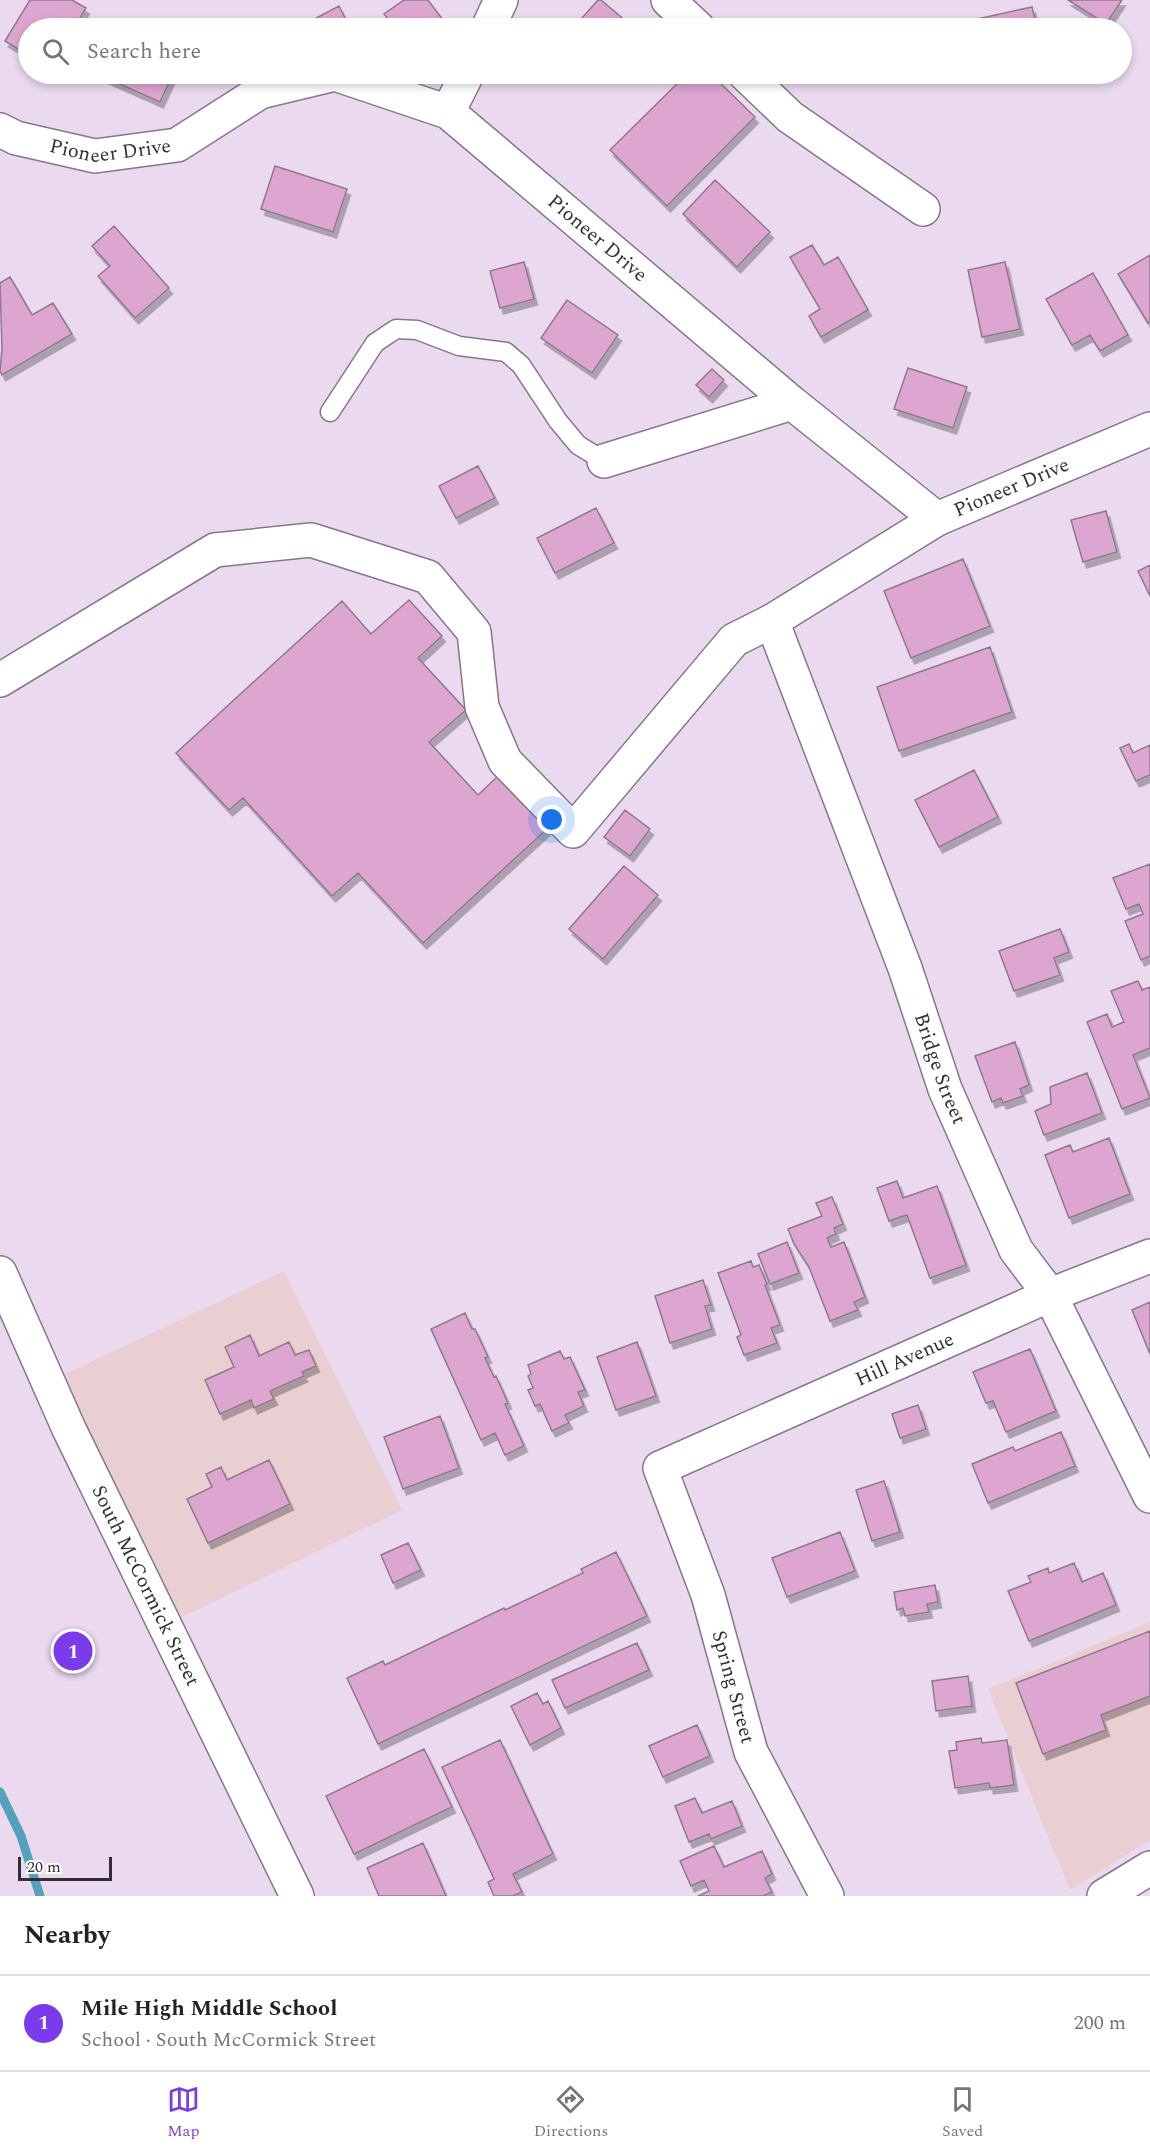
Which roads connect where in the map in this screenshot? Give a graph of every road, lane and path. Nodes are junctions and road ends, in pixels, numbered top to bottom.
1 (501, 0) edge
2 (668, 0) edge
3 (493, 18) edge
4 (687, 18) edge
5 (293, 84) edge
6 (365, 84) edge
7 (461, 84) edge
8 (755, 84) edge
9 (448, 112) junction
10 (0, 130) edge
11 (923, 209) dead end
12 (792, 404) junction
13 (330, 412) dead end
14 (1150, 429) edge
15 (604, 461) joint
16 (937, 519) junction
17 (772, 621) junction
18 (0, 680) edge
19 (1150, 1256) edge
20 (0, 1273) edge
21 (1050, 1295) junction
22 (660, 1468) joint
23 (1150, 1496) edge
24 (1150, 1868) edge
25 (297, 1896) edge
26 (827, 1896) edge
27 (1104, 1896) edge

1 - 3 street
2 - 4 street
5 - 10 street, Pioneer Drive
6 - 9 street, Pioneer Drive
7 - 9 street
8 - 11 street
9 - 12 street, Pioneer Drive
12 - 15 street
12 - 16 street, Pioneer Drive
13 - 15 lane
14 - 16 street, Pioneer Drive
16 - 17 street
17 - 18 street
17 - 21 street, Bridge Street
19 - 21 street, Hill Avenue
20 - 25 street, South McCormick Street
21 - 22 street, Hill Avenue
21 - 23 street, Bridge Street
22 - 26 street, Spring Street
24 - 27 street

